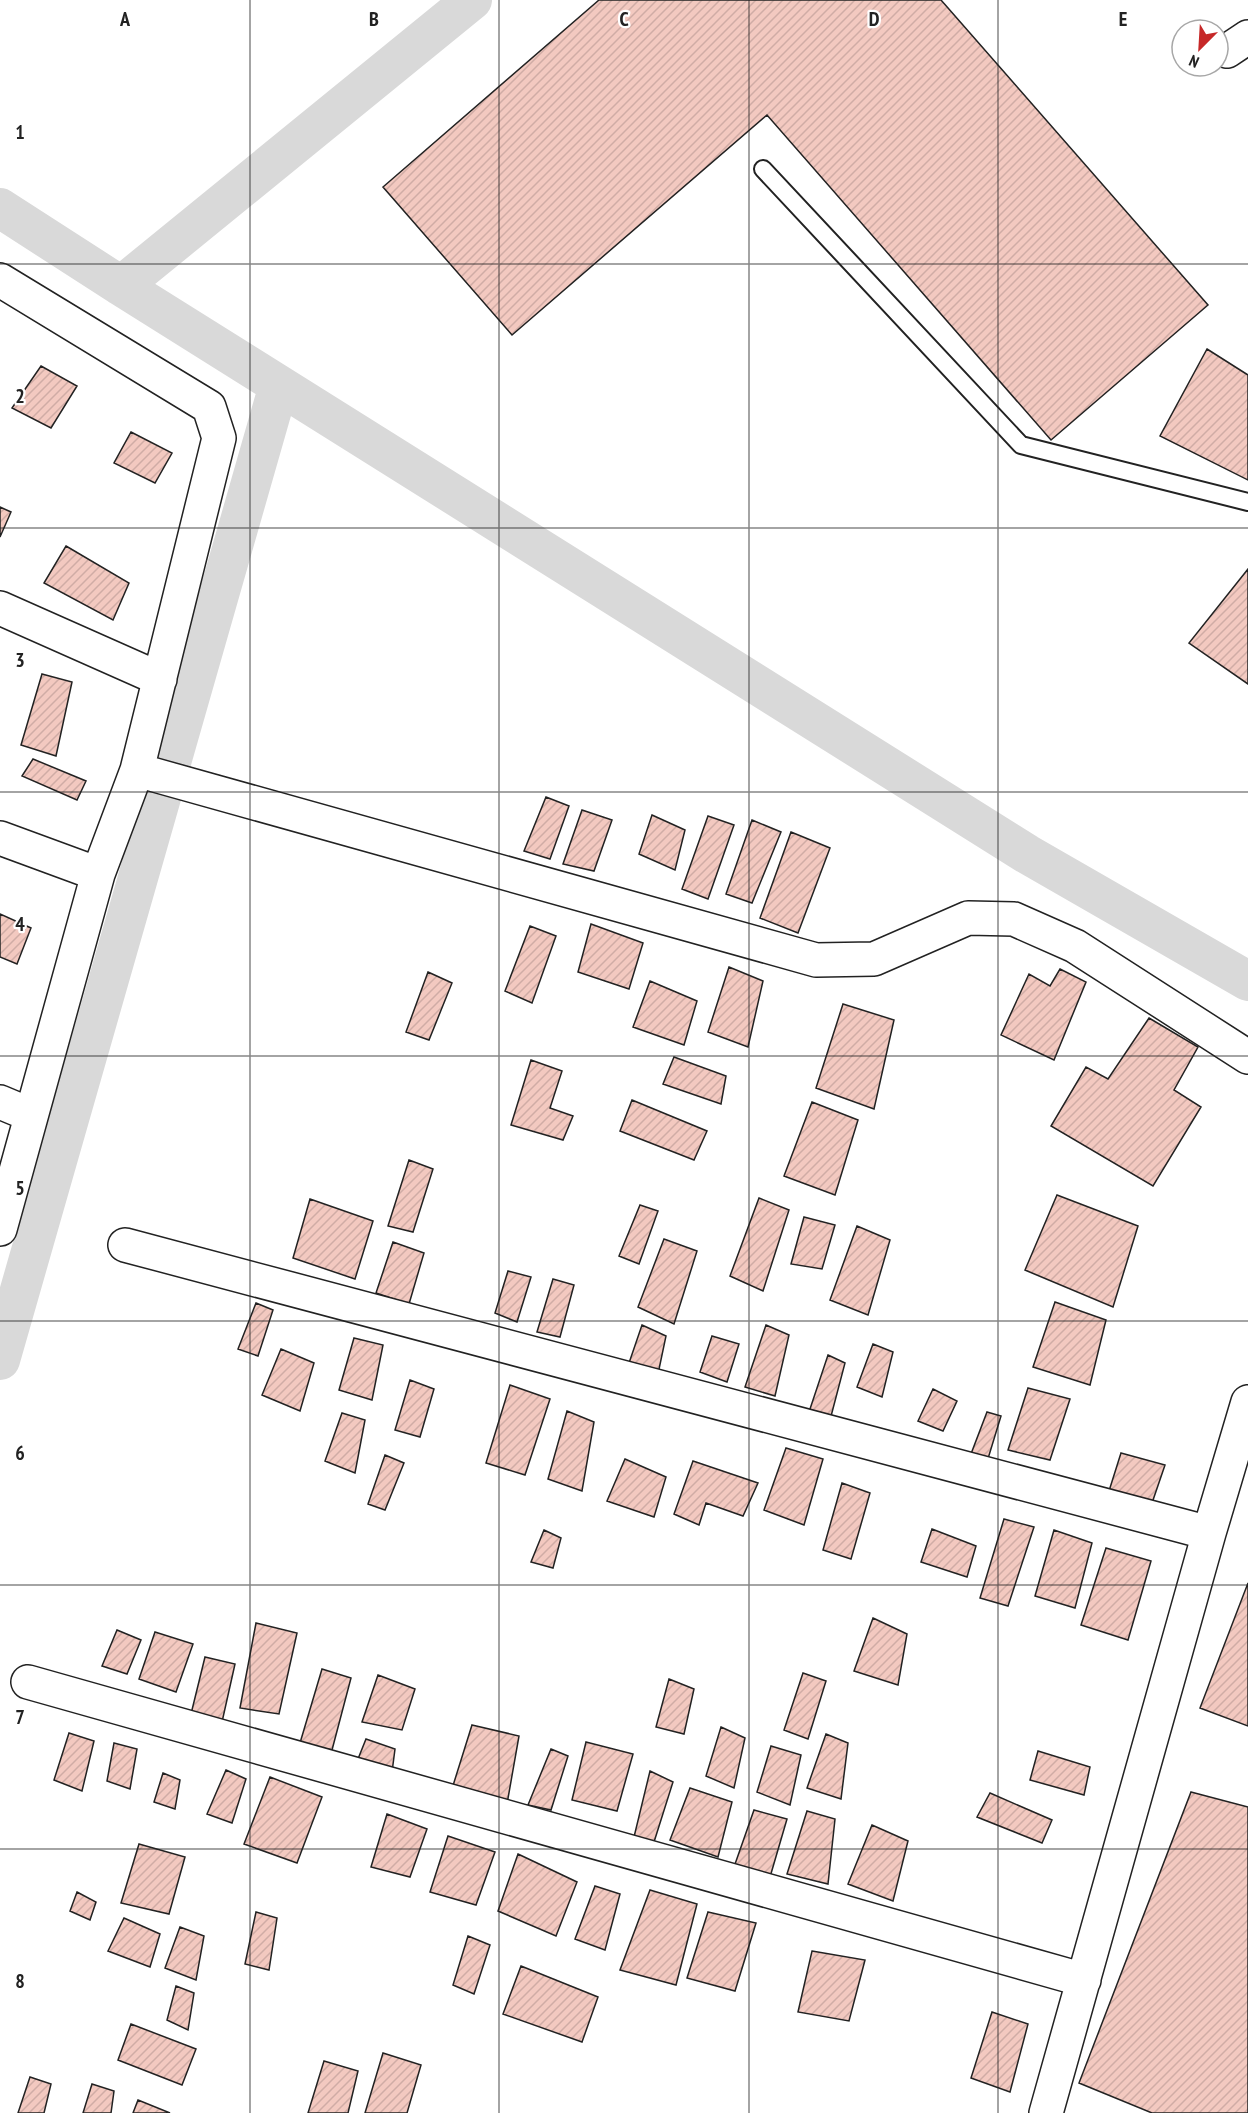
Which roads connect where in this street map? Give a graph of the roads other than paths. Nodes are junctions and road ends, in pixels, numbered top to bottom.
1 (763, 169) dead end
2 (0, 280) edge
3 (1248, 502) edge
4 (0, 608) edge
5 (160, 679) junction
6 (143, 772) junction
7 (0, 838) edge
8 (99, 874) junction
9 (1248, 1057) edge
10 (0, 1102) edge
11 (30, 1115) junction
12 (0, 1229) edge
13 (125, 1245) dead end
14 (1248, 1402) edge
15 (1209, 1533) junction
16 (28, 1682) dead end
17 (1084, 1980) junction
18 (1046, 2113) edge

1 - 3 lane
2 - 5 street
4 - 5 street
5 - 6 street
6 - 8 street
6 - 9 street
7 - 8 street
8 - 11 street
10 - 11 street
11 - 12 street
13 - 15 street
14 - 15 street
15 - 17 street
16 - 17 street
17 - 18 street

